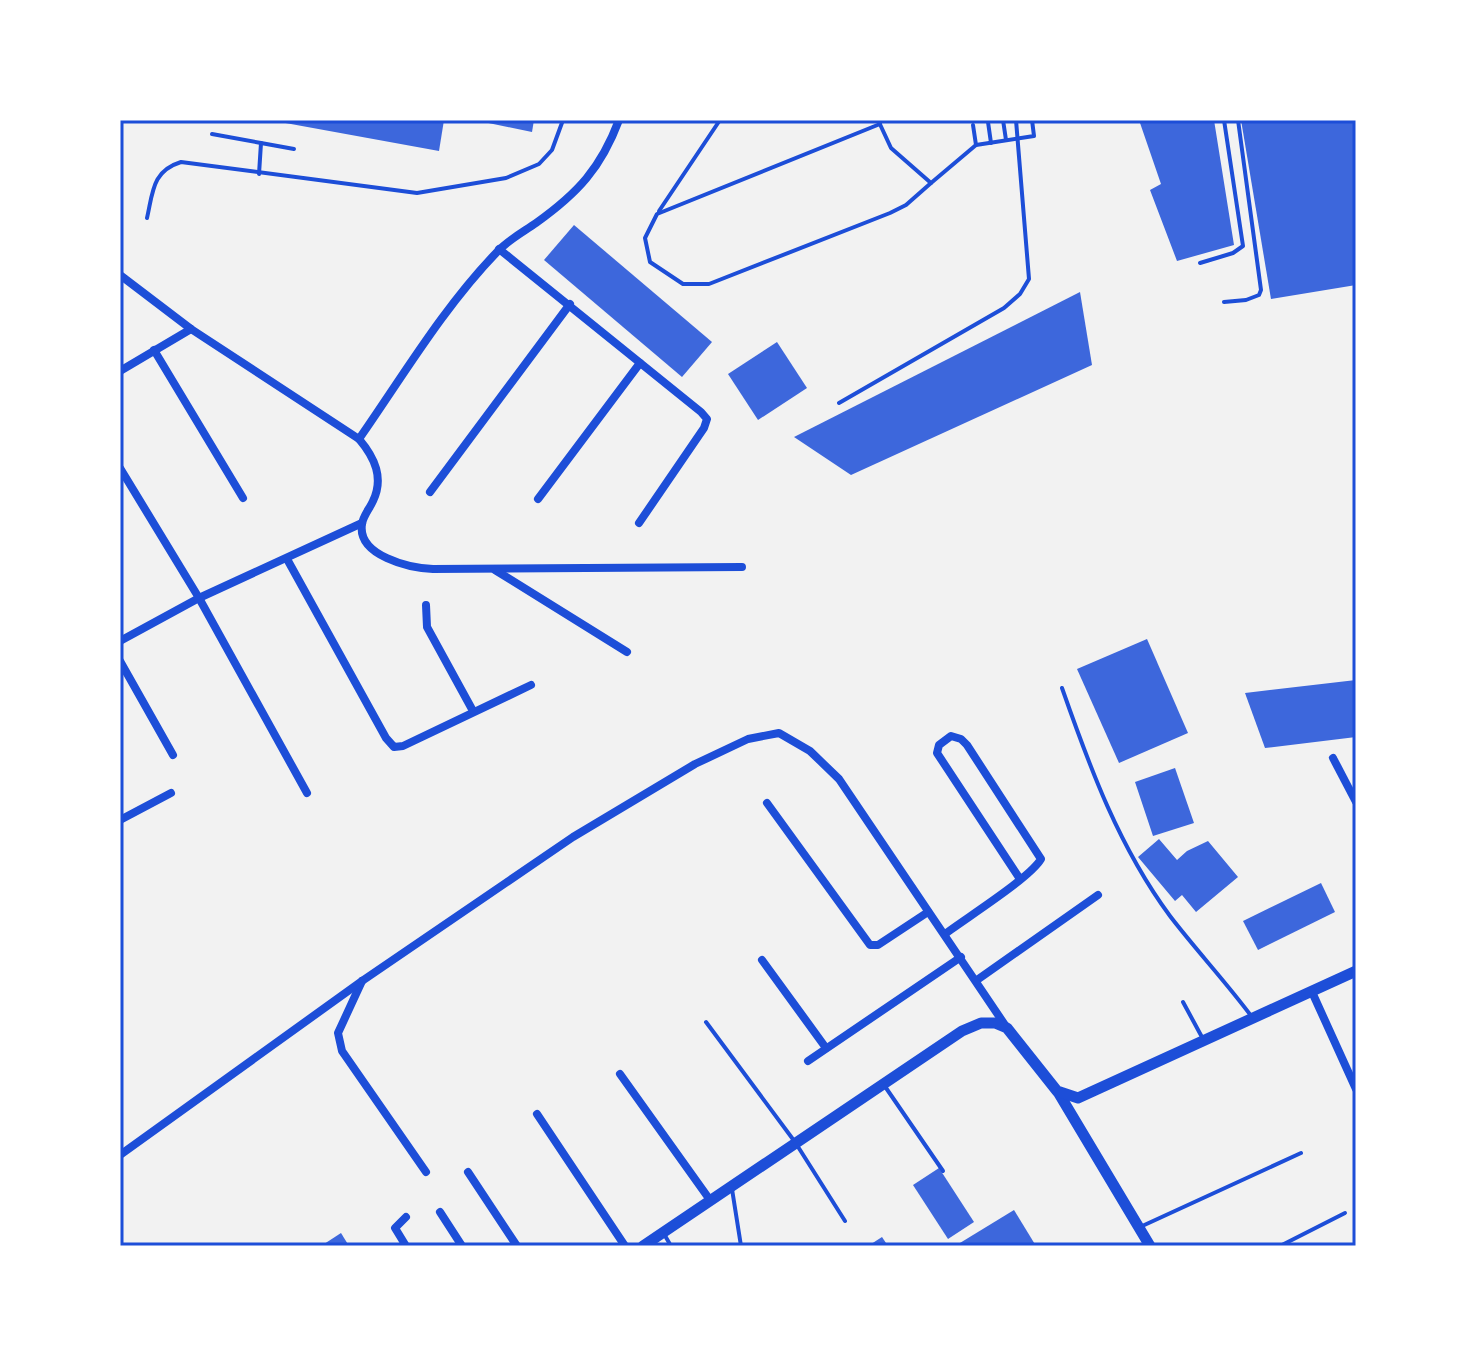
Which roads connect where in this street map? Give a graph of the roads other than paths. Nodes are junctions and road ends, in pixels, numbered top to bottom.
1 (619, 120) edge
2 (720, 120) edge
3 (1003, 120) edge
4 (1016, 120) edge
5 (1032, 120) edge
6 (1224, 120) edge
7 (1238, 120) edge
8 (561, 121) edge
9 (879, 122) edge
10 (988, 122) dead end
11 (973, 125) dead end
12 (212, 134) dead end
13 (1019, 138) junction
14 (1006, 140) junction
15 (261, 143) junction
16 (991, 143) junction
17 (976, 145) junction
18 (294, 149) dead end
19 (259, 174) junction
20 (931, 183) junction
21 (657, 214) junction
22 (147, 218) dead end
23 (499, 249) junction
24 (1200, 263) dead end
25 (120, 275) edge
26 (1224, 302) dead end
27 (570, 304) junction
28 (191, 329) junction
29 (154, 350) junction
30 (640, 363) junction
31 (120, 371) edge
32 (839, 403) dead end
33 (359, 439) junction
34 (120, 468) edge
35 (430, 492) dead end
36 (243, 498) dead end
37 (538, 499) dead end
38 (362, 523) junction
39 (639, 523) dead end
40 (287, 559) junction
41 (742, 567) dead end
42 (492, 568) junction
43 (199, 598) junction
44 (426, 605) dead end
45 (120, 641) edge
46 (627, 652) dead end
47 (120, 661) edge
48 (531, 685) dead end
49 (1062, 688) dead end
50 (473, 711) junction
51 (173, 755) dead end
52 (1333, 758) dead end
53 (171, 793) dead end
54 (307, 793) dead end
55 (1356, 802) edge
56 (767, 803) dead end
57 (120, 820) edge
58 (1020, 879) junction
59 (1098, 895) dead end
60 (928, 912) junction
61 (945, 934) junction
62 (961, 957) junction
63 (762, 960) dead end
64 (1356, 971) edge
65 (977, 980) junction
66 (362, 981) junction
67 (1312, 992) junction
68 (1183, 1002) dead end
69 (1253, 1019) junction
70 (706, 1022) dead end
71 (1007, 1028) junction
72 (1204, 1041) junction
73 (826, 1048) junction
74 (808, 1061) dead end
75 (620, 1074) dead end
76 (883, 1083) junction
77 (1356, 1089) edge
78 (1057, 1091) junction
79 (1086, 1097) junction
80 (537, 1114) dead end
81 (1077, 1123) junction
82 (795, 1142) junction
83 (1301, 1153) dead end
84 (120, 1155) edge
85 (943, 1171) dead end
86 (426, 1172) dead end
87 (468, 1172) dead end
88 (731, 1187) junction
89 (710, 1200) junction
90 (440, 1212) dead end
91 (1345, 1213) dead end
92 (406, 1217) dead end
93 (845, 1221) dead end
94 (1138, 1228) junction
95 (662, 1232) junction
96 (406, 1246) edge
97 (462, 1246) edge
98 (517, 1246) edge
99 (625, 1246) edge
100 (643, 1246) edge
101 (671, 1246) edge
102 (741, 1246) edge
103 (1150, 1246) edge
104 (1280, 1246) edge

1 - 23 street
2 - 21 lane
3 - 14 lane
4 - 13 lane
5 - 13 lane
6 - 24 lane
7 - 26 lane
8 - 19 lane
9 - 20 lane
9 - 21 lane
10 - 16 lane
11 - 17 lane
12 - 15 lane
13 - 14 lane
13 - 32 lane
14 - 16 lane
15 - 18 lane
15 - 19 lane
16 - 17 lane
17 - 20 lane
19 - 22 lane
20 - 21 lane
23 - 27 street
23 - 33 street
25 - 28 street
27 - 30 street
27 - 35 street
28 - 29 street
28 - 33 street
29 - 31 street
29 - 36 street
30 - 37 street
30 - 39 street
33 - 38 street
34 - 43 street
38 - 40 street
38 - 42 street
40 - 43 street
40 - 50 street
41 - 42 street
42 - 46 street
43 - 45 street
43 - 54 street
44 - 50 street
47 - 51 street
48 - 50 street
49 - 69 lane
52 - 55 street
53 - 57 street
56 - 60 street
58 - 58 street
58 - 61 street
59 - 65 street
60 - 61 street
60 - 66 street
61 - 62 street
62 - 65 street
62 - 73 street
63 - 73 street
64 - 67 main road
65 - 71 street
66 - 84 street
66 - 86 street
67 - 69 main road
67 - 77 street
68 - 72 lane
69 - 72 main road
70 - 82 lane
71 - 76 main road
71 - 78 main road
72 - 79 main road
73 - 74 street
75 - 89 street
76 - 82 main road
76 - 85 lane
78 - 79 main road
78 - 81 main road
79 - 81 main road
80 - 99 street
81 - 94 main road
82 - 88 main road
82 - 93 lane
83 - 94 lane
87 - 98 street
88 - 89 main road
88 - 102 lane
89 - 95 main road
90 - 97 street
91 - 104 lane
92 - 96 street
94 - 103 main road
95 - 100 main road
95 - 101 lane

